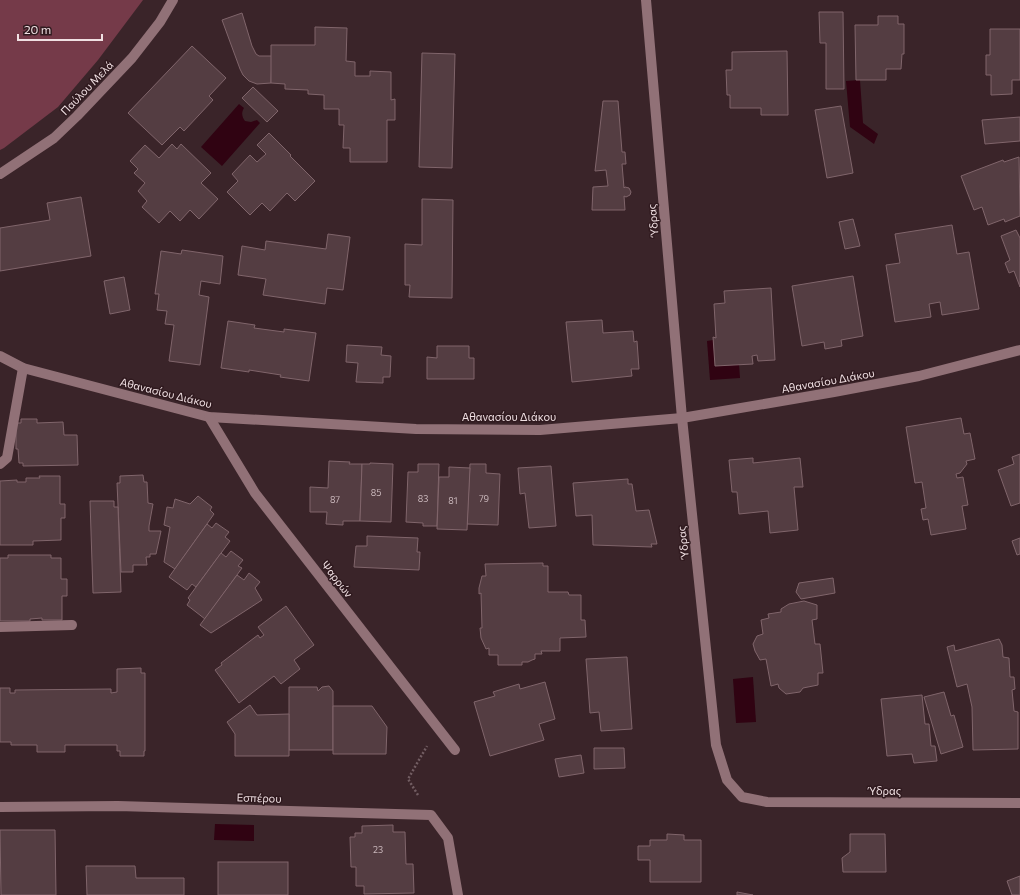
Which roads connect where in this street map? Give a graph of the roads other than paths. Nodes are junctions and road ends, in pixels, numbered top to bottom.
1 (173, 0) edge
2 (646, 0) edge
3 (0, 174) edge
4 (1020, 350) edge
5 (0, 356) edge
6 (23, 368) junction
7 (209, 417) junction
8 (682, 418) junction
9 (0, 464) edge
10 (72, 625) dead end
11 (0, 627) edge
12 (455, 750) dead end
13 (1020, 803) edge
14 (0, 807) edge
15 (458, 895) edge

1 - 3 street, Παύλου Μελά
2 - 8 street, Ύδρας
4 - 8 street, Αθανασίου Διάκου
5 - 6 street, Αθανασίου Διάκου
6 - 7 street, Αθανασίου Διάκου
6 - 9 street
7 - 8 street, Αθανασίου Διάκου
7 - 12 street, Ψαρρών
8 - 13 street, Ύδρας
10 - 11 street
14 - 15 street, Εσπέρου

